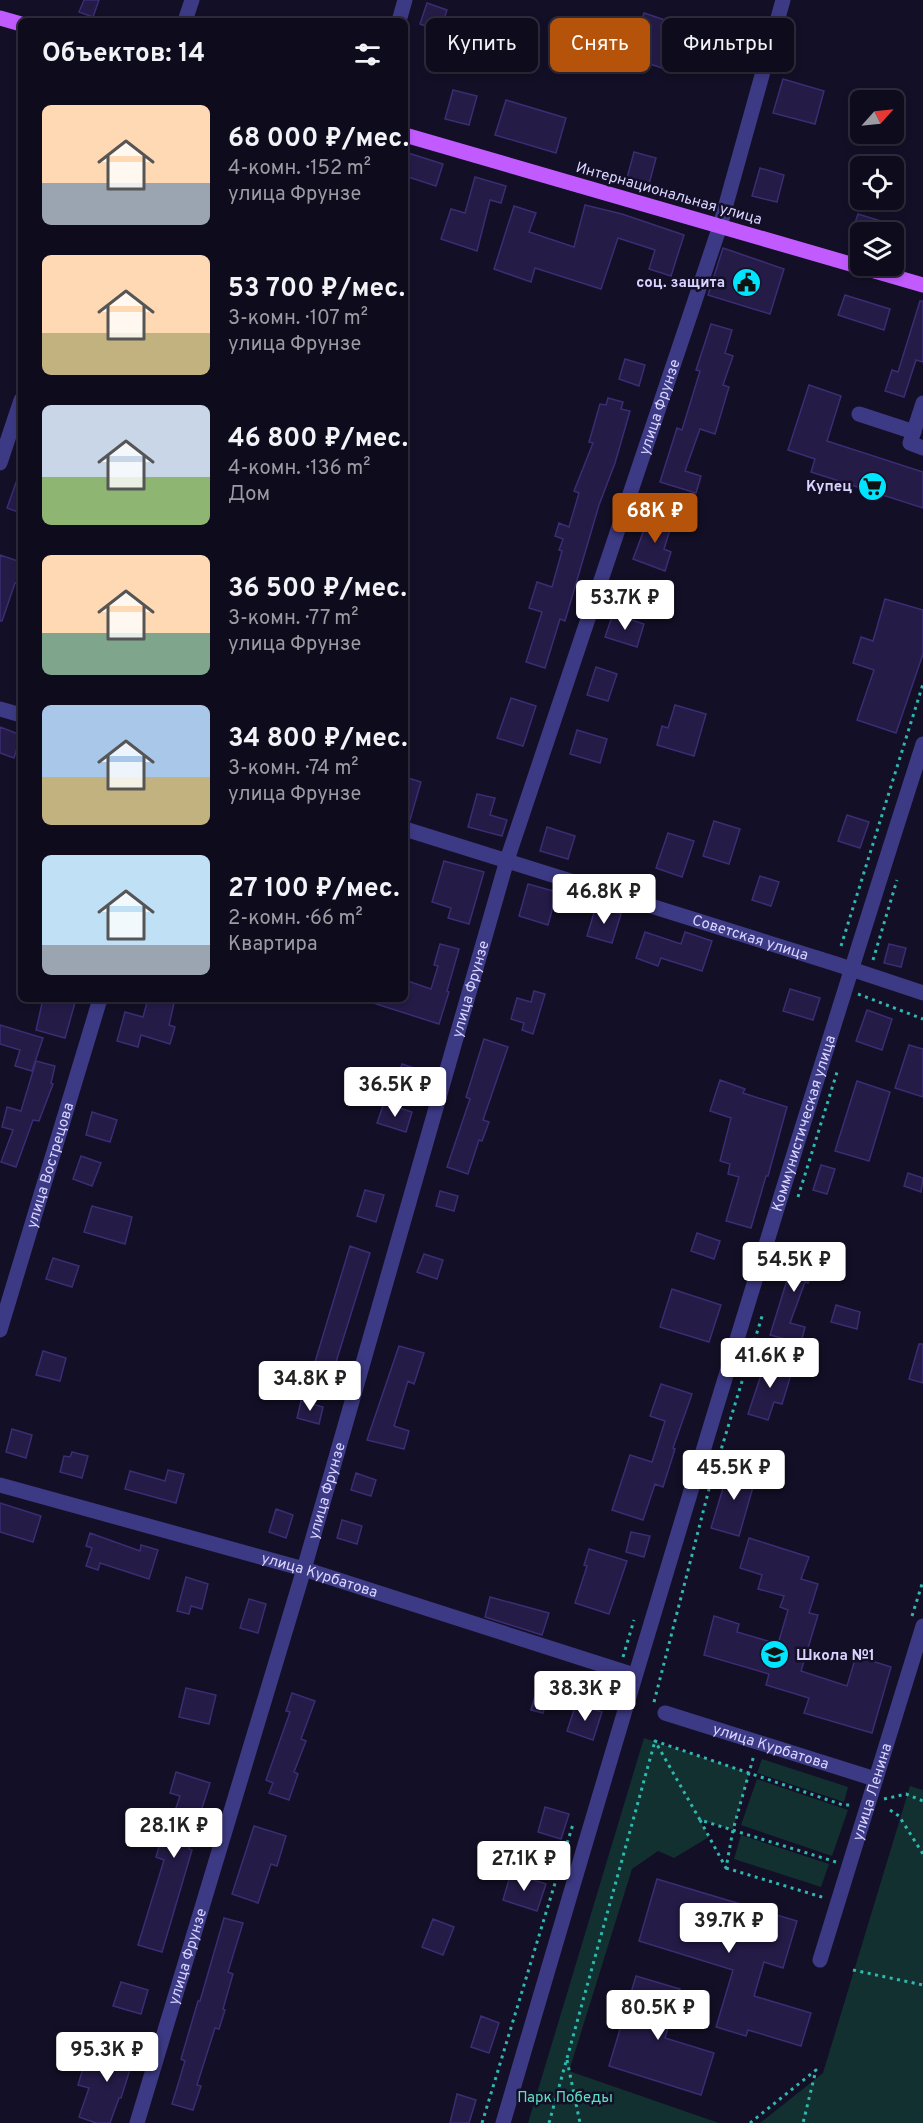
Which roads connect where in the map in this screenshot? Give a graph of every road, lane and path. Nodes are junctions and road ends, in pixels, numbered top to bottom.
1 (192, 0) edge
2 (405, 0) edge
3 (783, 0) edge
4 (0, 18) edge
5 (185, 18) edge
6 (400, 18) edge
7 (18, 23) edge
8 (408, 136) edge
9 (720, 226) junction
10 (923, 285) edge
11 (923, 403) edge
12 (18, 409) edge
13 (859, 414) dead end
14 (914, 432) junction
15 (923, 448) edge
16 (0, 463) edge
17 (923, 684) edge
18 (0, 709) edge
19 (18, 714) edge
20 (923, 744) edge
21 (408, 830) edge
22 (507, 860) junction
23 (900, 873) dead end
24 (836, 964) junction
25 (851, 969) junction
26 (868, 975) junction
27 (845, 987) junction
28 (923, 993) edge
29 (99, 1002) edge
30 (923, 1019) edge
31 (841, 1060) dead end
32 (798, 1198) dead end
33 (764, 1307) dead end
34 (0, 1330) edge
35 (0, 1485) edge
36 (304, 1569) junction
37 (923, 1626) edge
38 (634, 1675) junction
39 (659, 1711) joint
40 (655, 1741) junction
41 (749, 1773) junction
42 (875, 1779) junction
43 (923, 1801) edge
44 (868, 1806) junction
45 (890, 1810) dead end
46 (700, 1820) junction
47 (733, 1830) junction
48 (923, 1854) edge
49 (849, 1866) junction
50 (726, 1868) junction
51 (838, 1902) junction
52 (820, 1960) dead end
53 (853, 1970) dead end
54 (923, 1985) edge
55 (567, 2058) junction
56 (137, 2123) edge
57 (503, 2123) edge
58 (549, 2123) edge
59 (580, 2123) edge
60 (750, 2123) edge
61 (803, 2123) edge

1 - 5 street
2 - 6 street
3 - 9 street, улица Фрунзе
4 - 7 main road
8 - 9 main road, Интернациональная улица
9 - 10 main road, Интернациональная улица
9 - 22 street, улица Фрунзе
11 - 14 street
12 - 16 street
13 - 14 street
14 - 15 street
17 - 24 path
18 - 19 street
20 - 25 street, Коммунистическая улица
21 - 22 street, Советская улица
22 - 24 street, Советская улица
22 - 36 street, улица Фрунзе
23 - 26 path
24 - 25 street, Советская улица
25 - 26 street, Советская улица
25 - 27 street, Коммунистическая улица
26 - 28 street, Советская улица
27 - 30 path
27 - 38 street, Коммунистическая улица
29 - 34 street, улица Вострецова
31 - 32 path
33 - 39 path
35 - 36 street, улица Курбатова
36 - 38 street, улица Курбатова
36 - 56 street, улица Фрунзе
37 - 42 street, улица Ленина
38 - 57 street, Коммунистическая улица
39 - 42 street, улица Курбатова
40 - 41 path
40 - 46 path
40 - 55 path
41 - 44 path
41 - 47 path
42 - 44 street, улица Ленина
43 - 44 path
44 - 49 street, улица Ленина
45 - 48 path
46 - 47 path
46 - 50 path
47 - 49 path
47 - 50 path
49 - 51 street, улица Ленина
50 - 51 path
51 - 52 street, улица Ленина
53 - 54 path
55 - 58 path
55 - 59 path
60 - 61 path

